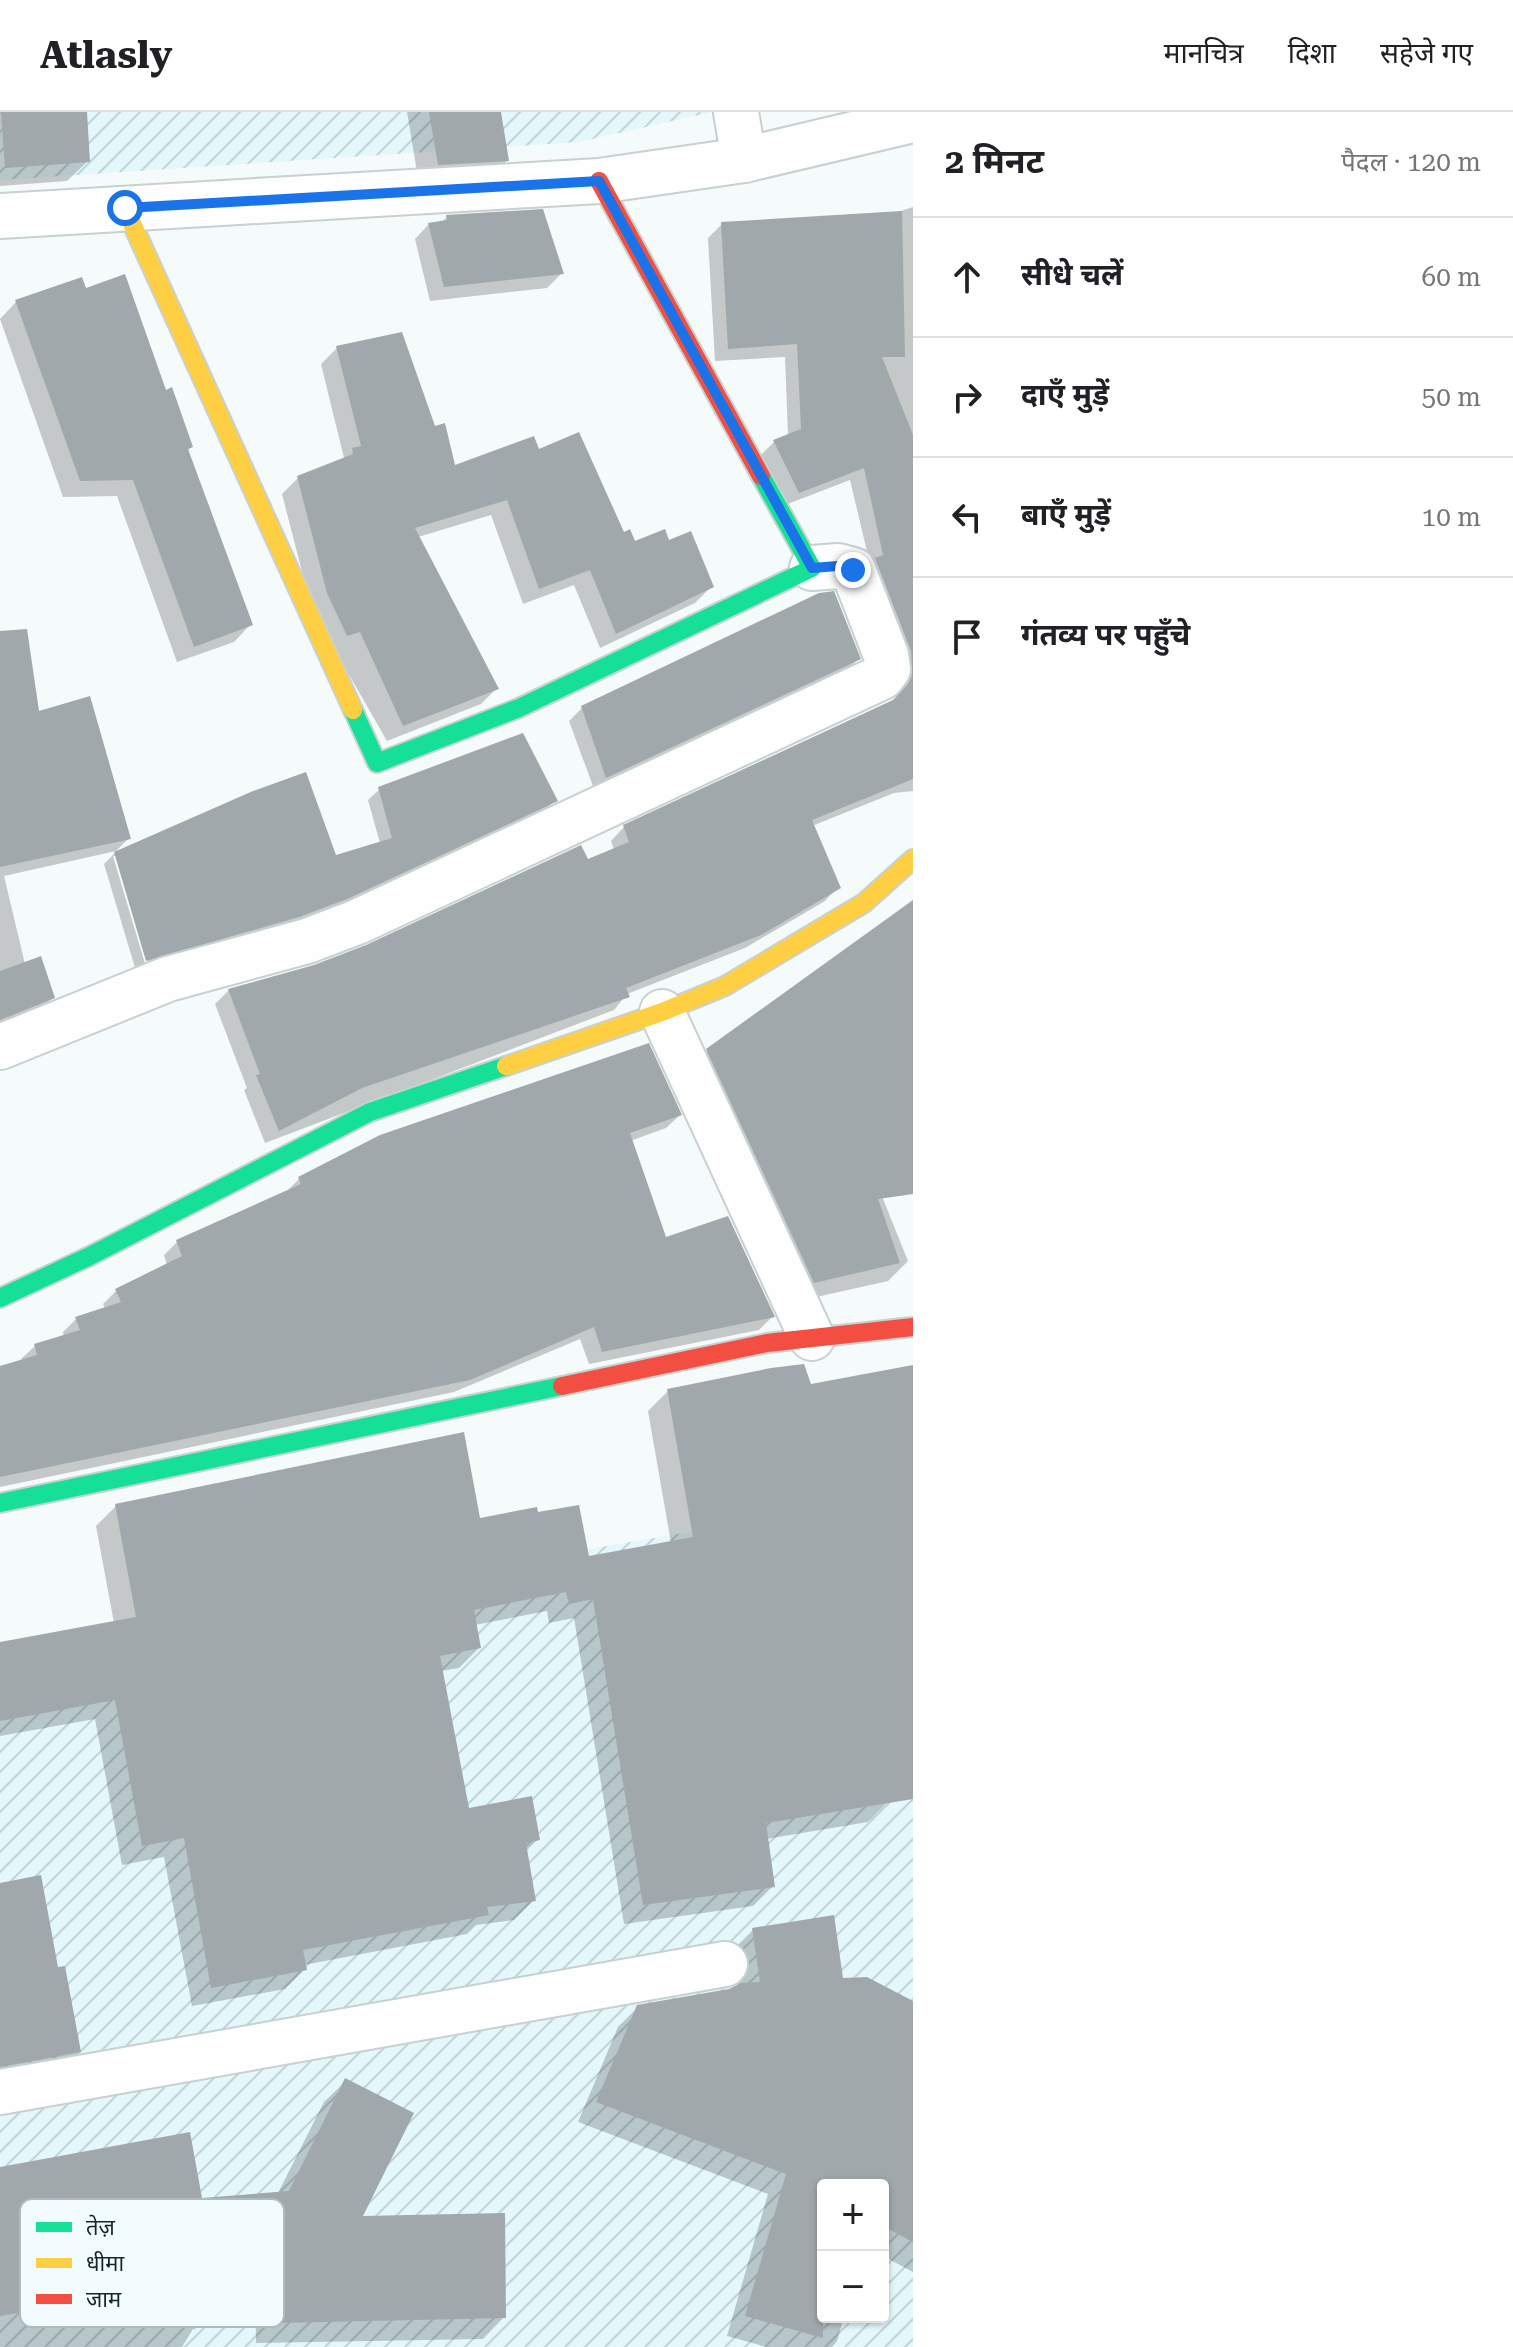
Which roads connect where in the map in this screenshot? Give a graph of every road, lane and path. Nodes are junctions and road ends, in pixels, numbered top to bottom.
1 (736, 112) edge
2 (913, 120) edge
3 (744, 160) junction
4 (599, 181) junction
5 (125, 208) junction
6 (0, 216) edge
7 (812, 568) junction
8 (913, 859) edge
9 (662, 1012) junction
10 (0, 1047) edge
11 (0, 1298) edge
12 (913, 1327) edge
13 (812, 1338) junction
14 (0, 1503) edge
15 (725, 1964) dead end
16 (0, 2092) edge

1 - 3 street
2 - 3 street
3 - 4 street
4 - 5 street
4 - 7 street
5 - 6 street
5 - 7 street
7 - 10 street
8 - 9 street
9 - 11 street
9 - 13 street
12 - 13 street
13 - 14 street
15 - 16 street

